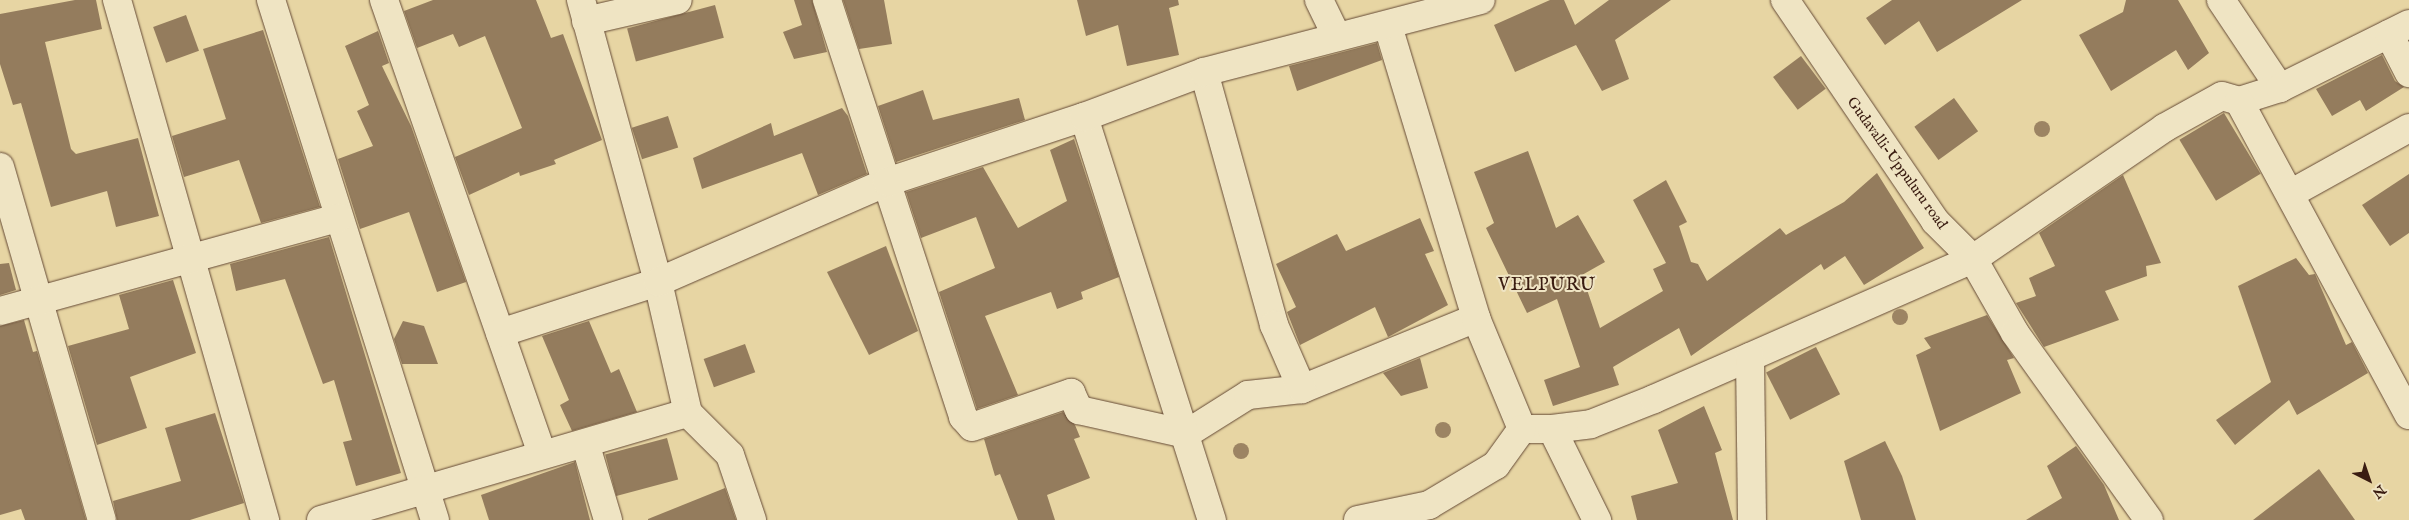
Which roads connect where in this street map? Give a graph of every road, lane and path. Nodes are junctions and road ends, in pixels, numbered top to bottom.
1 (117, 0) edge
2 (271, 0) edge
3 (384, 0) edge
4 (678, 0) edge
5 (826, 0) edge
6 (1319, 0) edge
7 (1481, 0) edge
8 (1785, 0) edge
9 (2221, 0) edge
10 (584, 11) edge
11 (1388, 26) junction
12 (2399, 29) edge
13 (1337, 37) junction
14 (1204, 72) junction
15 (2409, 72) edge
16 (2280, 88) junction
17 (2238, 101) junction
18 (1084, 117) junction
19 (2409, 128) edge
20 (0, 167) edge
21 (887, 182) junction
22 (2290, 194) junction
23 (338, 218) junction
24 (192, 255) junction
25 (1973, 259) junction
26 (658, 282) junction
27 (38, 301) junction
28 (0, 311) edge
29 (1476, 318) junction
30 (500, 334) junction
31 (1750, 356) junction
32 (1302, 389) junction
33 (688, 413) junction
34 (2409, 415) edge
35 (1522, 429) junction
36 (1552, 429) junction
37 (1186, 434) junction
38 (586, 446) junction
39 (542, 453) junction
40 (427, 492) junction
41 (102, 520) edge
42 (265, 520) edge
43 (321, 520) edge
44 (435, 520) edge
45 (608, 520) edge
46 (752, 520) edge
47 (1212, 520) edge
48 (1358, 520) edge
49 (1597, 520) edge
50 (1752, 520) edge
51 (2149, 520) edge

1 - 24 street
2 - 23 street
3 - 30 street
4 - 10 street
5 - 21 street
6 - 13 street
7 - 11 street
8 - 25 street, Gudavalli-Uppuluru road
9 - 16 street
10 - 26 street
11 - 13 street
11 - 29 street
12 - 15 street
12 - 16 street
13 - 14 street
14 - 18 street
14 - 32 street
16 - 17 street
17 - 22 street
17 - 25 street
18 - 21 street
18 - 37 street
19 - 22 street
20 - 27 street
21 - 26 street
21 - 37 street
22 - 34 street
23 - 24 street
23 - 40 street
24 - 27 street
24 - 42 street
25 - 31 street
25 - 51 street, Gudavalli-Uppuluru road
26 - 30 street
26 - 33 street
27 - 28 street
27 - 41 street
29 - 32 street
29 - 35 street
30 - 39 street
31 - 36 street
31 - 50 street
32 - 37 street
33 - 38 street
33 - 46 street
35 - 36 street
35 - 48 street
36 - 49 street
37 - 47 street
38 - 39 street
38 - 45 street
39 - 40 street
40 - 43 street
40 - 44 street

